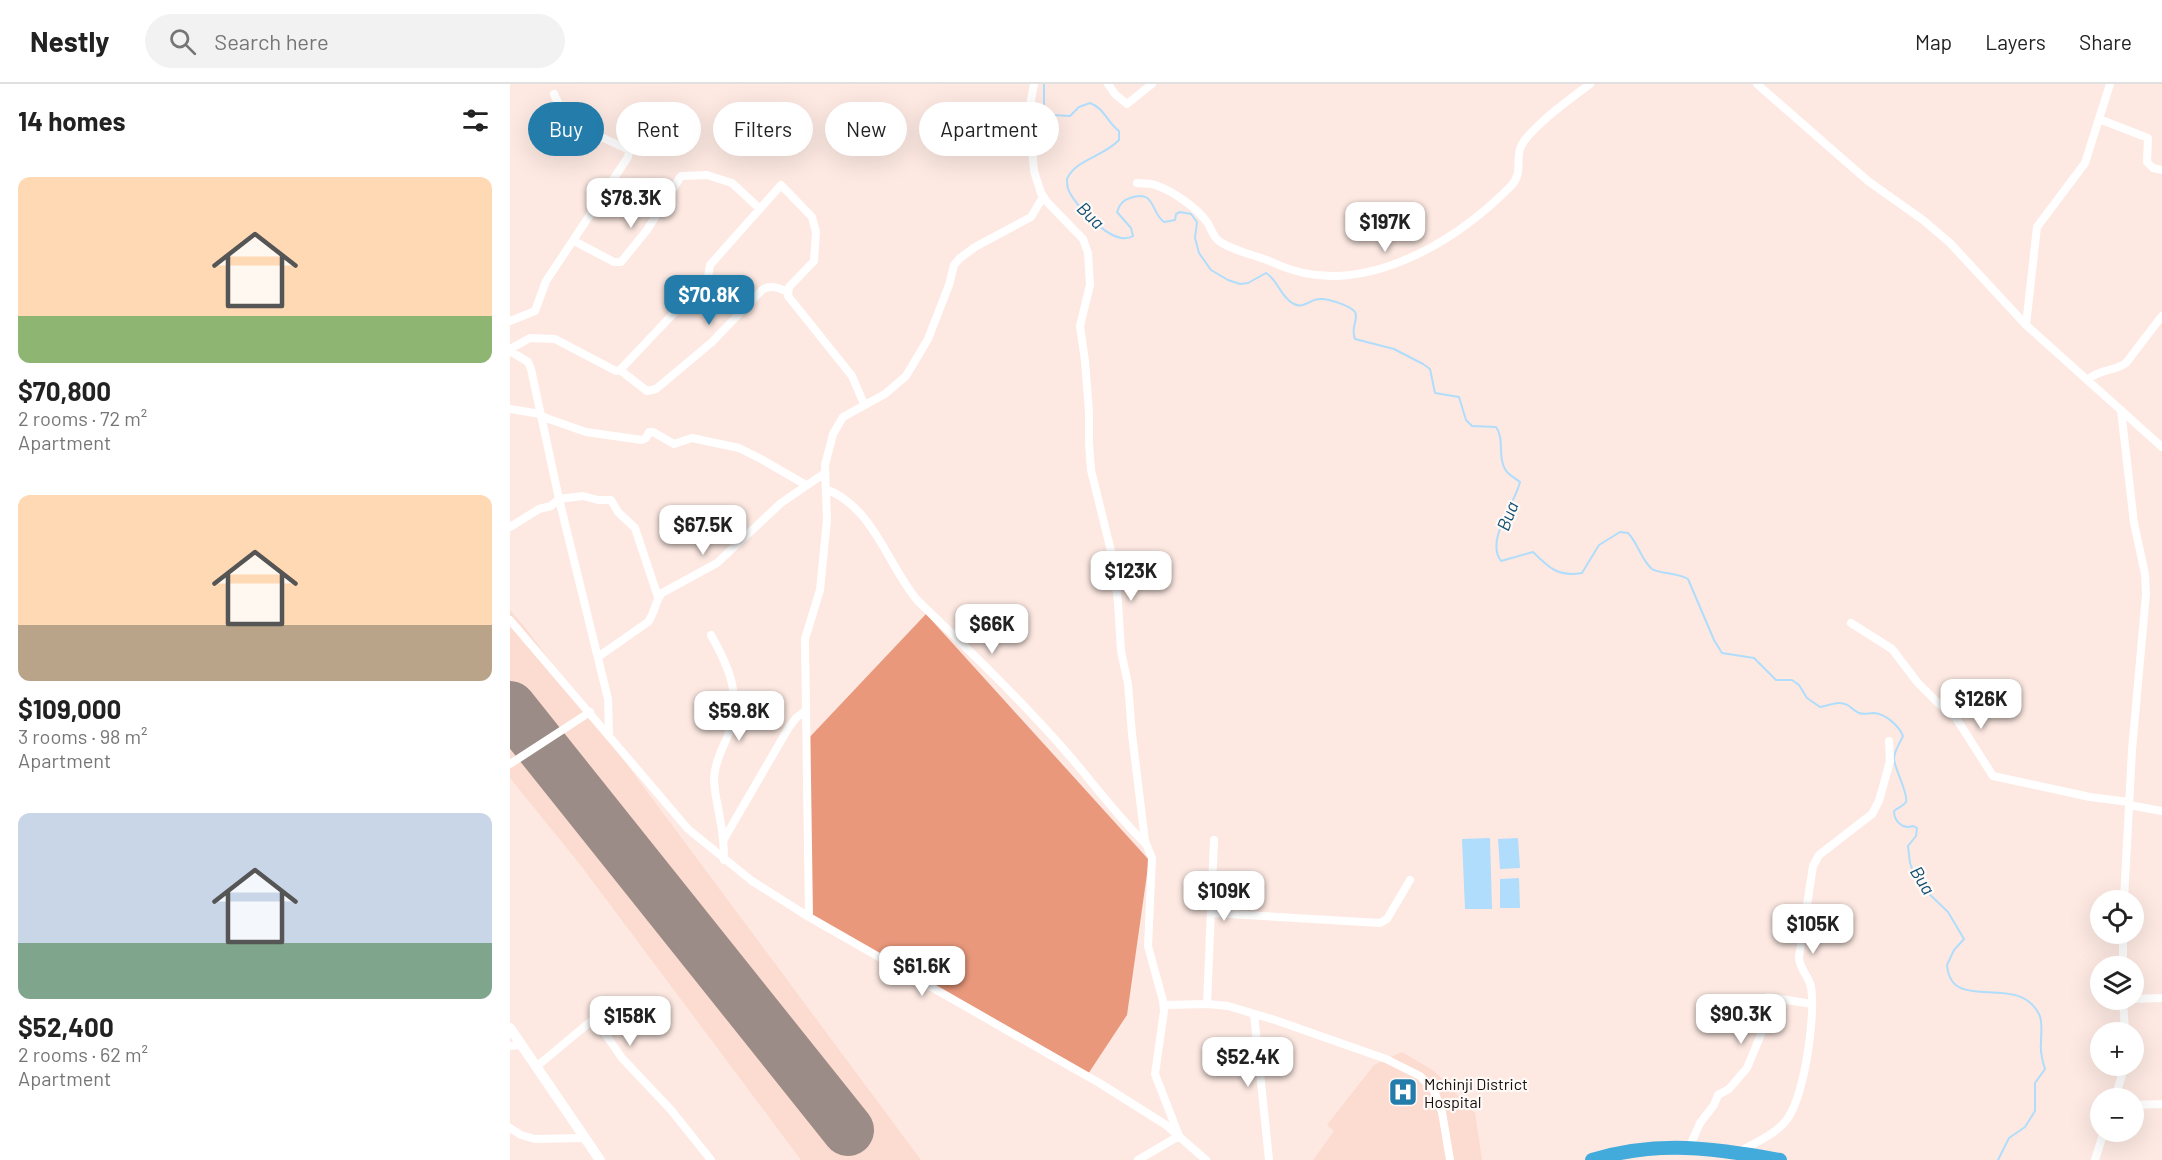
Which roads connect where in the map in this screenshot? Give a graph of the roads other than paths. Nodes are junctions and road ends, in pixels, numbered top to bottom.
1 (1034, 84) edge
2 (1108, 84) edge
3 (1152, 84) edge
4 (1590, 84) edge
5 (1757, 84) edge
6 (2110, 84) edge
7 (554, 94) dead end
8 (2099, 119) junction
9 (2162, 170) edge
10 (1137, 183) dead end
11 (1043, 197) junction
12 (760, 209) junction
13 (572, 242) junction
14 (788, 292) junction
15 (2162, 316) edge
16 (510, 321) edge
17 (2026, 325) junction
18 (510, 350) edge
19 (620, 370) junction
20 (2087, 380) junction
21 (864, 404) junction
22 (510, 409) edge
23 (2121, 410) junction
24 (540, 414) junction
25 (2162, 447) edge
26 (825, 472) junction
27 (806, 485) junction
28 (826, 489) junction
29 (559, 499) junction
30 (510, 527) edge
31 (658, 597) junction
32 (510, 620) edge
33 (1851, 623) dead end
34 (711, 635) dead end
35 (598, 657) junction
36 (806, 710) junction
37 (590, 712) junction
38 (609, 734) junction
39 (1889, 741) dead end
40 (510, 764) edge
41 (2129, 804) junction
42 (2162, 811) edge
43 (724, 839) junction
44 (1214, 840) dead end
45 (1146, 844) junction
46 (724, 860) junction
47 (1410, 880) dead end
48 (2125, 890) edge
49 (1212, 913) junction
50 (809, 917) junction
51 (2162, 998) edge
52 (2144, 999) edge
53 (1207, 1004) junction
54 (1812, 1004) junction
55 (1164, 1005) junction
56 (1254, 1014) junction
57 (510, 1028) edge
58 (515, 1045) edge
59 (536, 1067) junction
60 (2162, 1104) edge
61 (2144, 1105) edge
62 (510, 1128) edge
63 (1179, 1136) junction
64 (585, 1138) junction
65 (2101, 1142) edge
66 (1696, 1152) edge
67 (1737, 1153) junction
68 (600, 1160) edge
69 (711, 1160) edge
70 (1138, 1160) edge
71 (1206, 1160) edge
72 (1269, 1160) edge
73 (1450, 1160) edge
74 (1592, 1160) edge
75 (1780, 1160) edge
76 (2095, 1160) edge

1 - 11 street
2 - 3 street
4 - 10 street
5 - 17 street
6 - 8 street
7 - 13 street
8 - 9 street
8 - 17 street
11 - 21 street
11 - 45 street
12 - 13 street
12 - 14 street
12 - 19 street
13 - 16 street
14 - 19 street
14 - 21 street
15 - 20 street
17 - 20 street
18 - 19 street
18 - 24 street
20 - 23 street
21 - 26 street
22 - 24 street
23 - 25 street
23 - 41 street
24 - 27 street
24 - 29 street
26 - 27 street
26 - 28 street
27 - 31 street
28 - 36 street
28 - 45 street
29 - 30 street
29 - 31 street
29 - 35 street
31 - 35 street
32 - 37 street
33 - 41 street
34 - 43 street
35 - 38 street
36 - 43 street
36 - 50 street
37 - 38 street
37 - 40 street
38 - 46 street
39 - 54 street
41 - 42 street
41 - 48 street
43 - 46 street
44 - 49 street
45 - 55 street
46 - 50 street
47 - 49 street
49 - 53 street
50 - 63 street
51 - 52 street
53 - 55 street
53 - 56 street
54 - 66 street
54 - 67 street
55 - 63 street
56 - 72 street
56 - 73 street
57 - 58 street
58 - 59 street
59 - 64 street
59 - 69 street
60 - 61 street
62 - 64 street
63 - 70 street
63 - 71 street
64 - 68 street
65 - 76 street
66 - 67 highway
66 - 74 highway
67 - 75 highway

